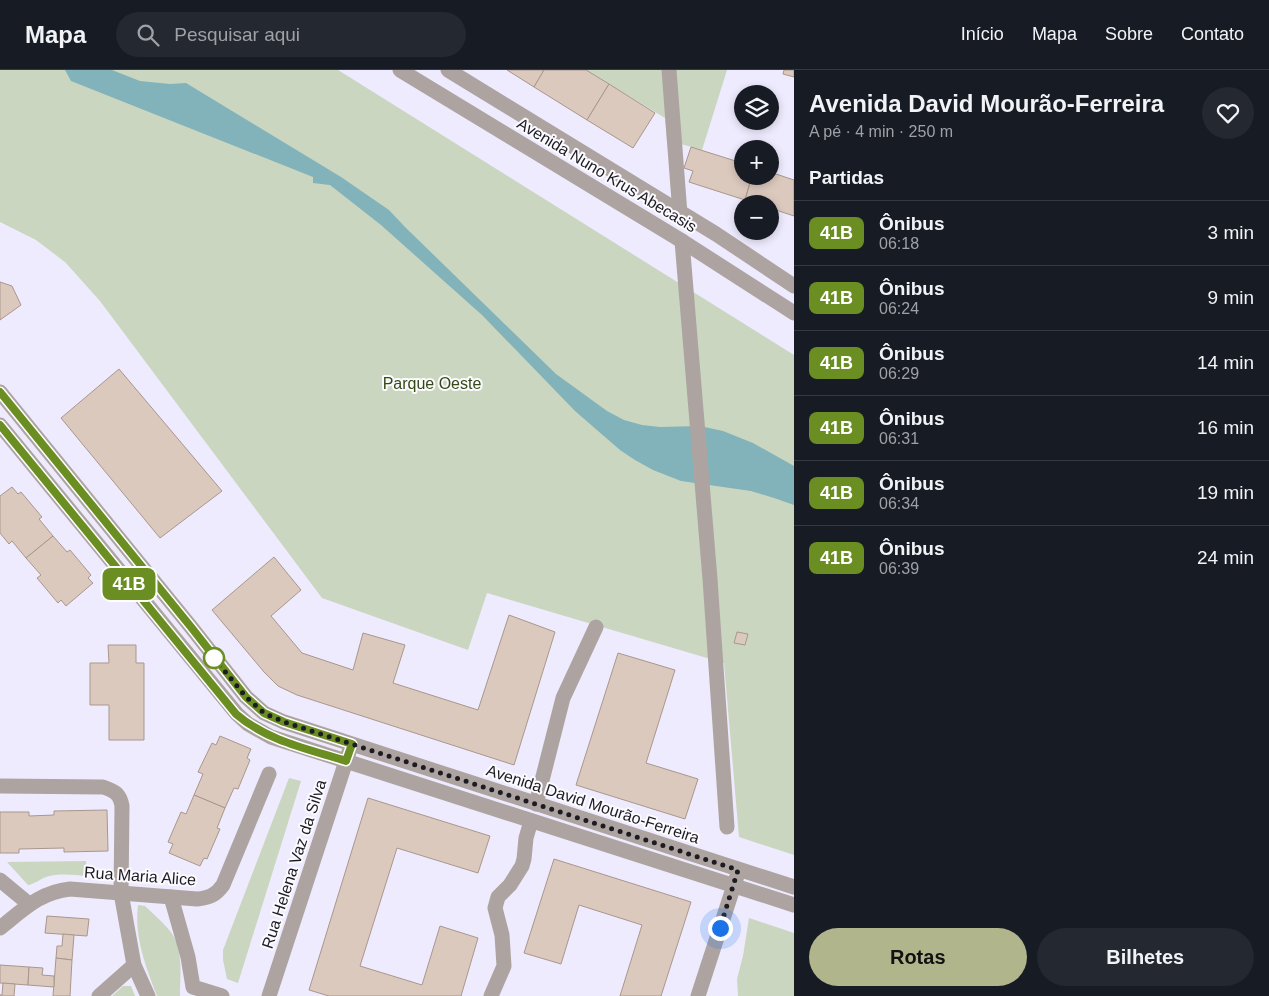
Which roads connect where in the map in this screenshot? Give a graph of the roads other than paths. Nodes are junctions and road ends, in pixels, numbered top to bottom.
1 (400, 70) edge
2 (448, 70) edge
3 (669, 70) edge
4 (680, 214) junction
5 (682, 241) junction
6 (794, 286) edge
7 (794, 313) edge
8 (3, 400) edge
9 (0, 425) edge
10 (596, 627) dead end
11 (352, 744) junction
12 (346, 761) junction
13 (269, 774) dead end
14 (0, 786) edge
15 (536, 804) junction
16 (531, 821) junction
17 (727, 827) dead end
18 (738, 870) junction
19 (0, 880) edge
20 (734, 886) junction
21 (794, 887) edge
22 (121, 893) junction
23 (171, 897) junction
24 (29, 904) junction
25 (794, 905) edge
26 (0, 928) edge
27 (134, 965) junction
28 (192, 992) edge
29 (99, 996) edge
30 (148, 996) edge
31 (222, 996) edge
32 (269, 996) edge
33 (491, 996) edge
34 (698, 996) edge

1 - 5 street, Avenida Nuno Krus Abecasis
2 - 4 street, Avenida Nuno Krus Abecasis
3 - 4 street
4 - 6 street, Avenida Nuno Krus Abecasis
5 - 7 street, Avenida Nuno Krus Abecasis
5 - 17 street
8 - 11 street, Avenida David Mourão-Ferreira
9 - 12 street
10 - 15 street
11 - 12 street, Rua Helena Vaz da Silva
11 - 15 street, Avenida David Mourão-Ferreira
12 - 16 street
12 - 32 street, Rua Helena Vaz da Silva
13 - 23 street, Rua Maria Alice
14 - 22 street
15 - 18 street, Avenida David Mourão-Ferreira
16 - 20 street
16 - 33 street
18 - 20 street
18 - 21 street, Avenida David Mourão-Ferreira
19 - 24 street
20 - 25 street
20 - 34 street
22 - 23 street, Rua Maria Alice
22 - 24 street, Rua Maria Alice
22 - 27 street
23 - 28 street
24 - 26 street, Rua Maria Alice
27 - 29 street
27 - 30 street
28 - 31 street

